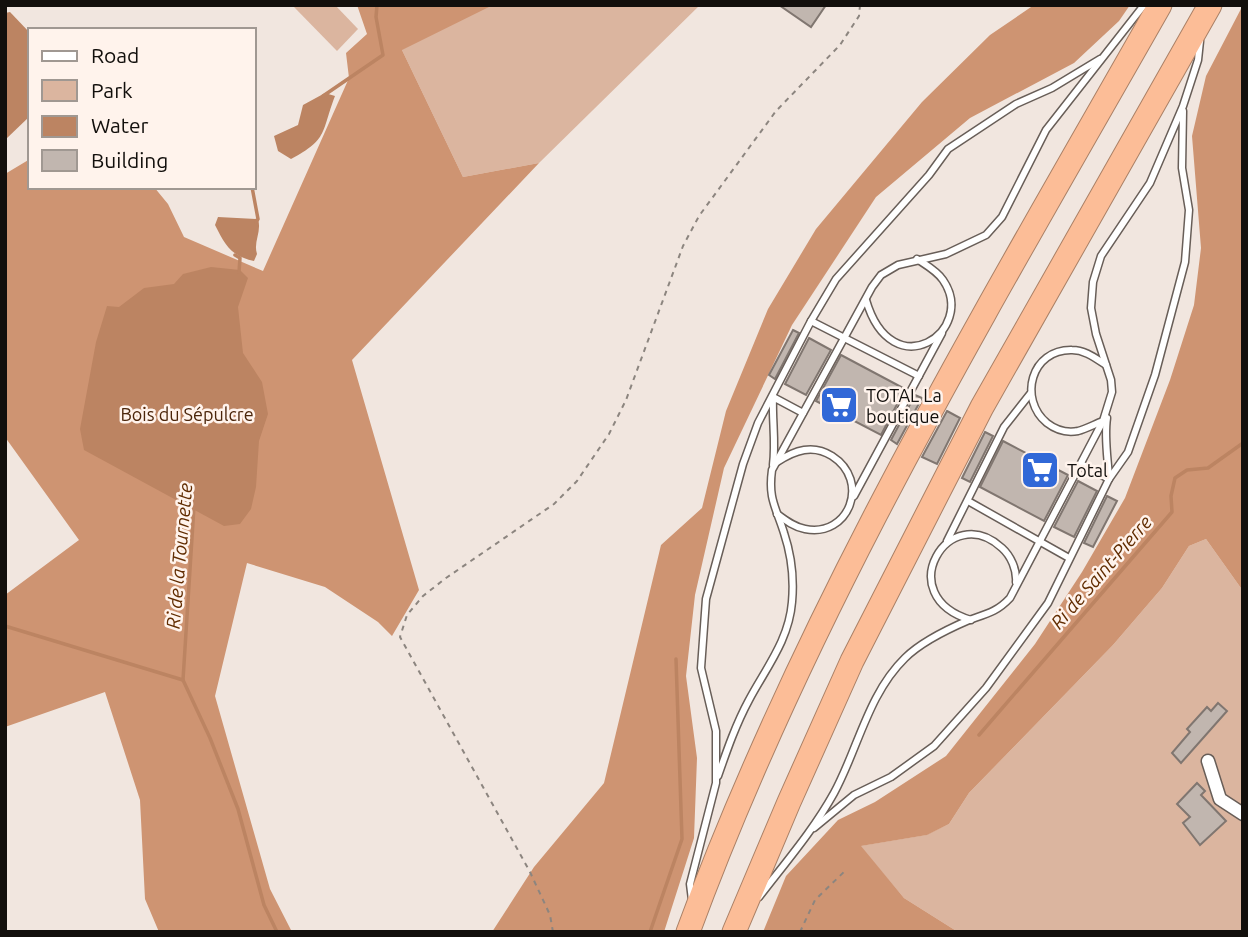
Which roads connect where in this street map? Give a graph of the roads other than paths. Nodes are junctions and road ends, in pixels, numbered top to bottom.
1 (1144, 5) edge
2 (1160, 5) edge
3 (1205, 13) edge
4 (1100, 60) junction
5 (1183, 106) junction
6 (917, 259) junction
7 (866, 300) junction
8 (811, 321) junction
9 (943, 331) junction
10 (845, 337) junction
11 (1106, 365) junction
12 (919, 376) junction
13 (1030, 394) junction
14 (773, 397) junction
15 (1109, 405) junction
16 (803, 413) junction
17 (1103, 421) junction
18 (776, 462) junction
19 (1081, 464) junction
20 (772, 470) junction
21 (1109, 479) junction
22 (853, 498) junction
23 (968, 501) junction
24 (775, 512) junction
25 (947, 541) junction
26 (1041, 541) junction
27 (1069, 558) junction
28 (1016, 584) junction
29 (971, 620) junction
30 (1208, 761) dead end
31 (716, 783) junction
32 (1243, 814) edge
33 (810, 831) junction
34 (691, 925) edge
35 (735, 929) edge

1 - 4 lane
2 - 34 highway
3 - 5 lane
3 - 35 highway
4 - 6 lane
4 - 8 lane
5 - 11 lane
5 - 21 lane
6 - 7 lane
6 - 9 lane
7 - 9 lane
7 - 10 lane
8 - 10 lane
8 - 14 lane
9 - 12 lane
10 - 12 lane
10 - 16 lane
11 - 13 lane
11 - 15 lane
12 - 22 lane
13 - 17 lane
13 - 23 lane
14 - 16 lane
14 - 20 lane
14 - 31 lane
15 - 17 lane
15 - 21 lane
16 - 18 lane
17 - 19 lane
18 - 20 lane
18 - 22 lane
19 - 21 lane
19 - 26 lane
20 - 24 lane
21 - 27 lane
22 - 24 lane
23 - 25 lane
23 - 26 lane
24 - 31 lane
25 - 28 lane
25 - 29 lane
26 - 27 lane
26 - 28 lane
27 - 33 lane
28 - 29 lane
29 - 33 lane
30 - 32 street
31 - 34 lane
33 - 35 lane

